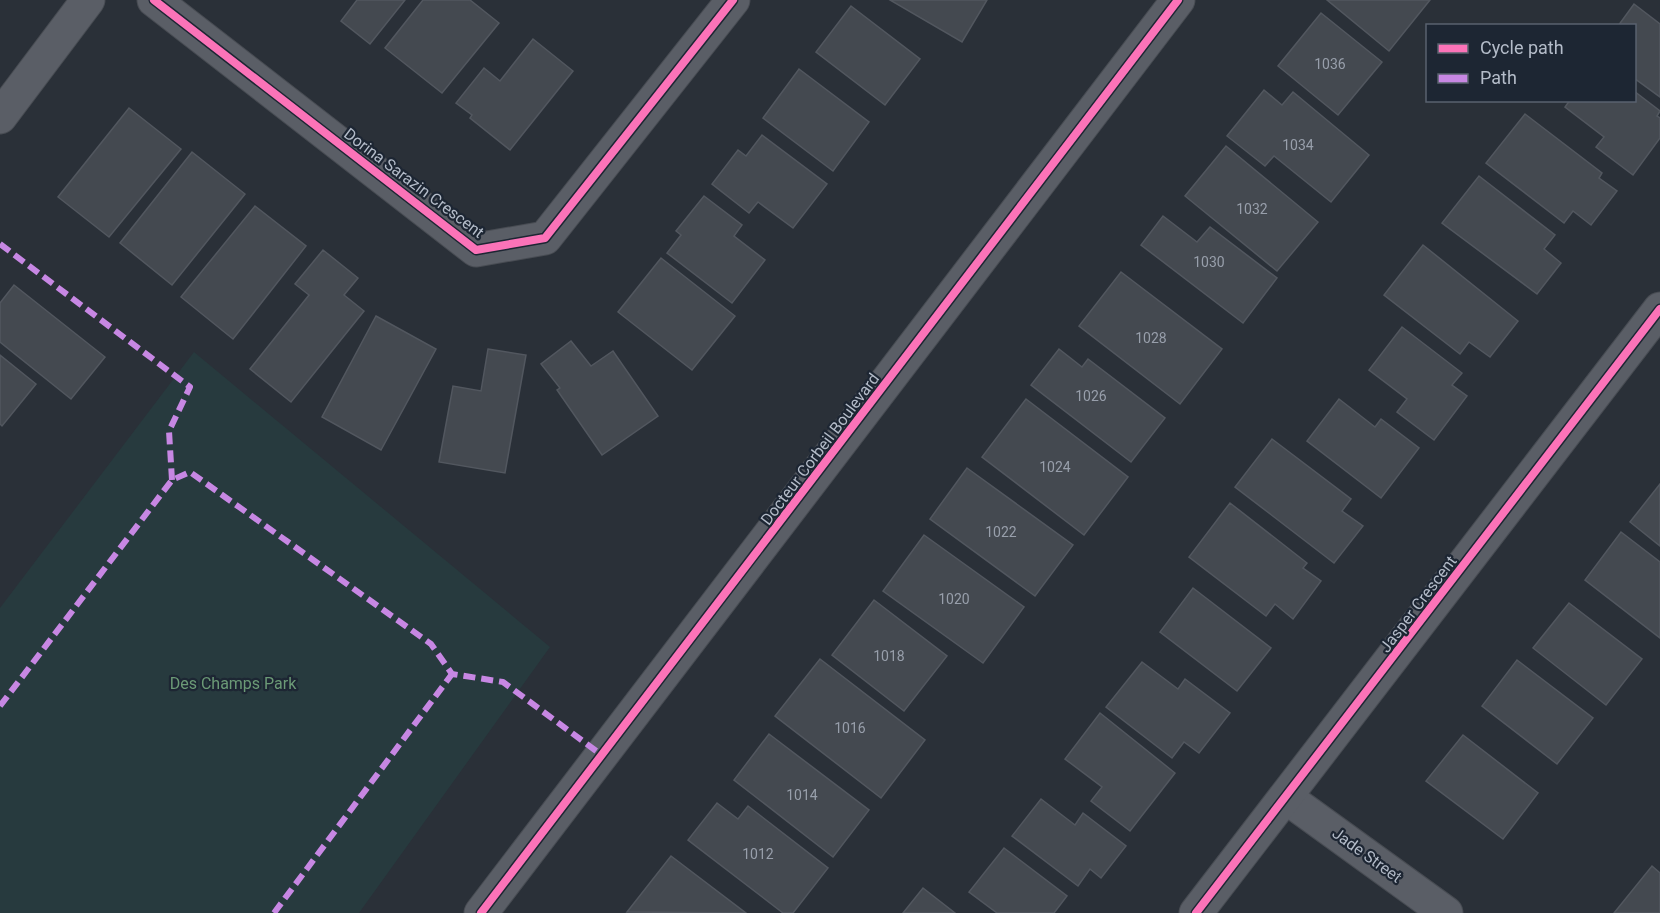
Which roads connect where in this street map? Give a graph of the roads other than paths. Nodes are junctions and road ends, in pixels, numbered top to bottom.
1 (88, 0) edge
2 (154, 0) edge
3 (734, 0) edge
4 (1178, 0) edge
5 (0, 117) edge
6 (1660, 309) edge
7 (1287, 798) junction
8 (481, 913) edge
9 (1196, 913) edge
10 (1446, 913) edge

1 - 5 street
2 - 3 street, Dorina Sarazin Crescent
4 - 8 street, Docteur Corbeil Boulevard
6 - 7 street, Jasper Crescent
7 - 9 street, Jasper Crescent
7 - 10 street, Jade Street

